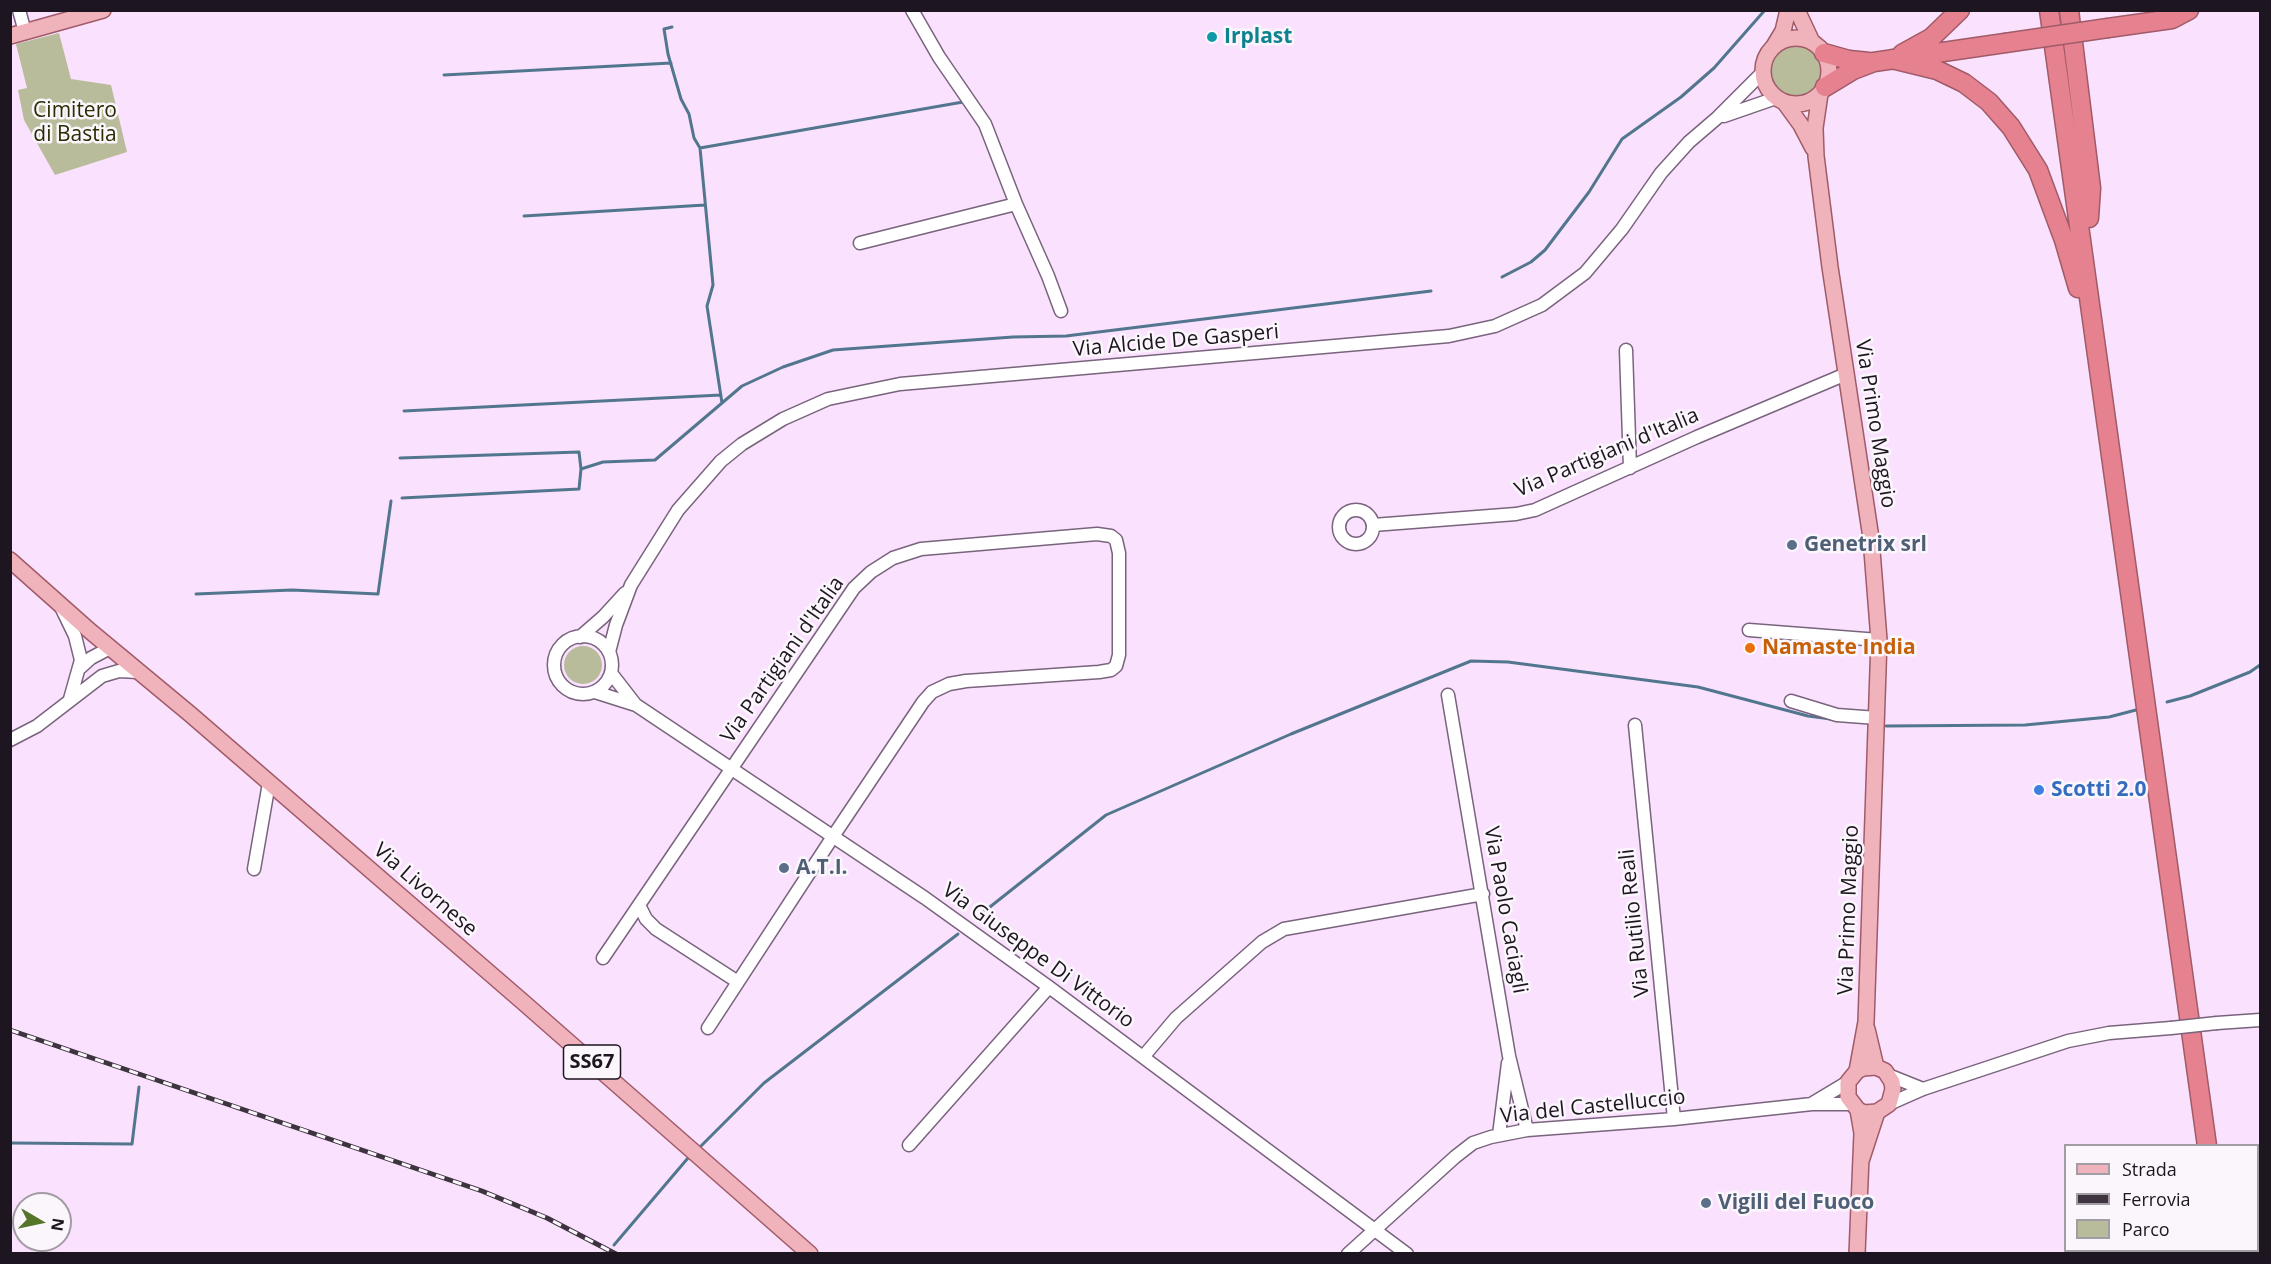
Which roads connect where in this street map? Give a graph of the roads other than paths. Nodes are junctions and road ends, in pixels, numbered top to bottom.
1 (19, 10) edge
2 (103, 10) edge
3 (912, 10) edge
4 (1788, 10) edge
5 (1797, 10) edge
6 (1960, 10) edge
7 (2049, 10) edge
8 (2061, 10) edge
9 (2069, 10) edge
10 (2189, 10) edge
11 (18, 34) edge
12 (1774, 46) junction
13 (1818, 48) junction
14 (1892, 59) junction
15 (1874, 62) junction
16 (1762, 73) junction
17 (1823, 91) junction
18 (1780, 101) junction
19 (1717, 118) junction
20 (1816, 156) junction
21 (1016, 204) junction
22 (2089, 218) junction
23 (860, 243) dead end
24 (1061, 311) dead end
25 (2096, 347) junction
26 (1626, 350) dead end
27 (1846, 374) junction
28 (1630, 468) junction
29 (1373, 525) dead end
30 (10, 560) edge
31 (631, 585) junction
32 (59, 604) junction
33 (1749, 630) dead end
34 (580, 637) junction
35 (1879, 640) junction
36 (110, 648) junction
37 (609, 652) junction
38 (81, 667) junction
39 (138, 672) junction
40 (611, 673) junction
41 (102, 676) junction
42 (595, 692) junction
43 (1448, 695) dead end
44 (70, 699) junction
45 (1791, 701) dead end
46 (636, 705) junction
47 (1877, 718) junction
48 (1635, 724) dead end
49 (10, 740) edge
50 (731, 769) junction
51 (269, 783) junction
52 (834, 835) junction
53 (254, 869) dead end
54 (1483, 894) junction
55 (639, 905) junction
56 (603, 958) dead end
57 (738, 982) junction
58 (1049, 987) junction
59 (2260, 1020) edge
60 (1866, 1022) junction
61 (708, 1028) dead end
62 (1509, 1056) junction
63 (1143, 1057) junction
64 (1882, 1071) junction
65 (1852, 1076) junction
66 (1923, 1089) junction
67 (1812, 1104) junction
68 (1855, 1107) junction
69 (1883, 1108) junction
70 (1674, 1119) junction
71 (1527, 1130) junction
72 (1499, 1135) junction
73 (2207, 1144) edge
74 (2218, 1144) edge
75 (909, 1145) dead end
76 (1860, 1161) junction
77 (1375, 1231) junction
78 (810, 1254) edge
79 (1348, 1254) edge
80 (1407, 1254) edge
81 (1857, 1254) edge

1 - 11 street
2 - 11 main road
3 - 21 street
4 - 12 main road
5 - 13 main road
6 - 14 highway
7 - 25 highway
8 - 22 highway
9 - 22 highway
10 - 14 highway, bridge
12 - 13 main road
12 - 16 main road
13 - 15 highway
13 - 17 main road
14 - 15 highway
14 - 25 highway
15 - 17 highway
16 - 18 main road
16 - 19 street, Via Alcide De Gasperi
17 - 18 main road
17 - 20 main road, Via Primo Maggio
18 - 19 street, Via Alcide De Gasperi
18 - 20 main road, Via Primo Maggio
19 - 31 street, Via Alcide De Gasperi
20 - 27 main road, Via Primo Maggio
21 - 23 street
21 - 24 street
22 - 74 highway
25 - 73 highway
26 - 28 street
27 - 28 street, Via Partigiani d'Italia
27 - 35 main road, Via Primo Maggio
28 - 29 street, Via Partigiani d'Italia
30 - 32 main road, Via Livornese / SS67
31 - 34 street, Via Alcide De Gasperi
31 - 37 street, Via Alcide De Gasperi
32 - 36 main road, Via Livornese / SS67
32 - 38 street
33 - 35 street
34 - 37 street
34 - 42 street
35 - 47 main road, Via Primo Maggio
36 - 38 street
36 - 39 main road, Via Livornese / SS67
36 - 41 street
37 - 40 street
38 - 44 street
39 - 41 street
39 - 51 main road, Via Livornese / SS67
40 - 42 street
40 - 46 street, Via Giuseppe Di Vittorio
41 - 44 street
42 - 46 street, Via Giuseppe Di Vittorio
43 - 54 street, Via Paolo Caciagli
44 - 49 street
45 - 47 street
46 - 50 street, Via Giuseppe Di Vittorio
47 - 60 main road, Via Primo Maggio
48 - 70 street, Via Rutilio Reali
50 - 52 street, Via Giuseppe Di Vittorio
50 - 52 street, Via Partigiani d'Italia
50 - 55 street, Via Partigiani d'Italia
51 - 53 street
51 - 78 main road, Via Livornese / SS67
52 - 57 street
52 - 58 street, Via Giuseppe Di Vittorio
54 - 62 street, Via Paolo Caciagli
54 - 63 street
55 - 56 street, Via Partigiani d'Italia
55 - 57 street
57 - 61 street
58 - 63 street, Via Giuseppe Di Vittorio
58 - 75 street
59 - 66 street, bridge
60 - 64 main road, Via Primo Maggio
60 - 65 main road, Via Primo Maggio
62 - 71 street, Via Paolo Caciagli
62 - 72 street
63 - 77 street, Via Giuseppe Di Vittorio
64 - 65 main road
64 - 66 street
64 - 69 main road, Via Primo Maggio
65 - 67 street
65 - 68 main road, Via Primo Maggio
66 - 69 street
67 - 68 street, Via del Castelluccio
67 - 70 street, Via del Castelluccio
68 - 69 main road
68 - 76 main road, Via Primo Maggio
69 - 76 main road, Via Primo Maggio
70 - 71 street, Via del Castelluccio
71 - 72 street, Via del Castelluccio
72 - 77 street, Via del Castelluccio
76 - 81 main road, Via Primo Maggio
77 - 79 street, Via del Castelluccio
77 - 80 street, Via Giuseppe Di Vittorio

